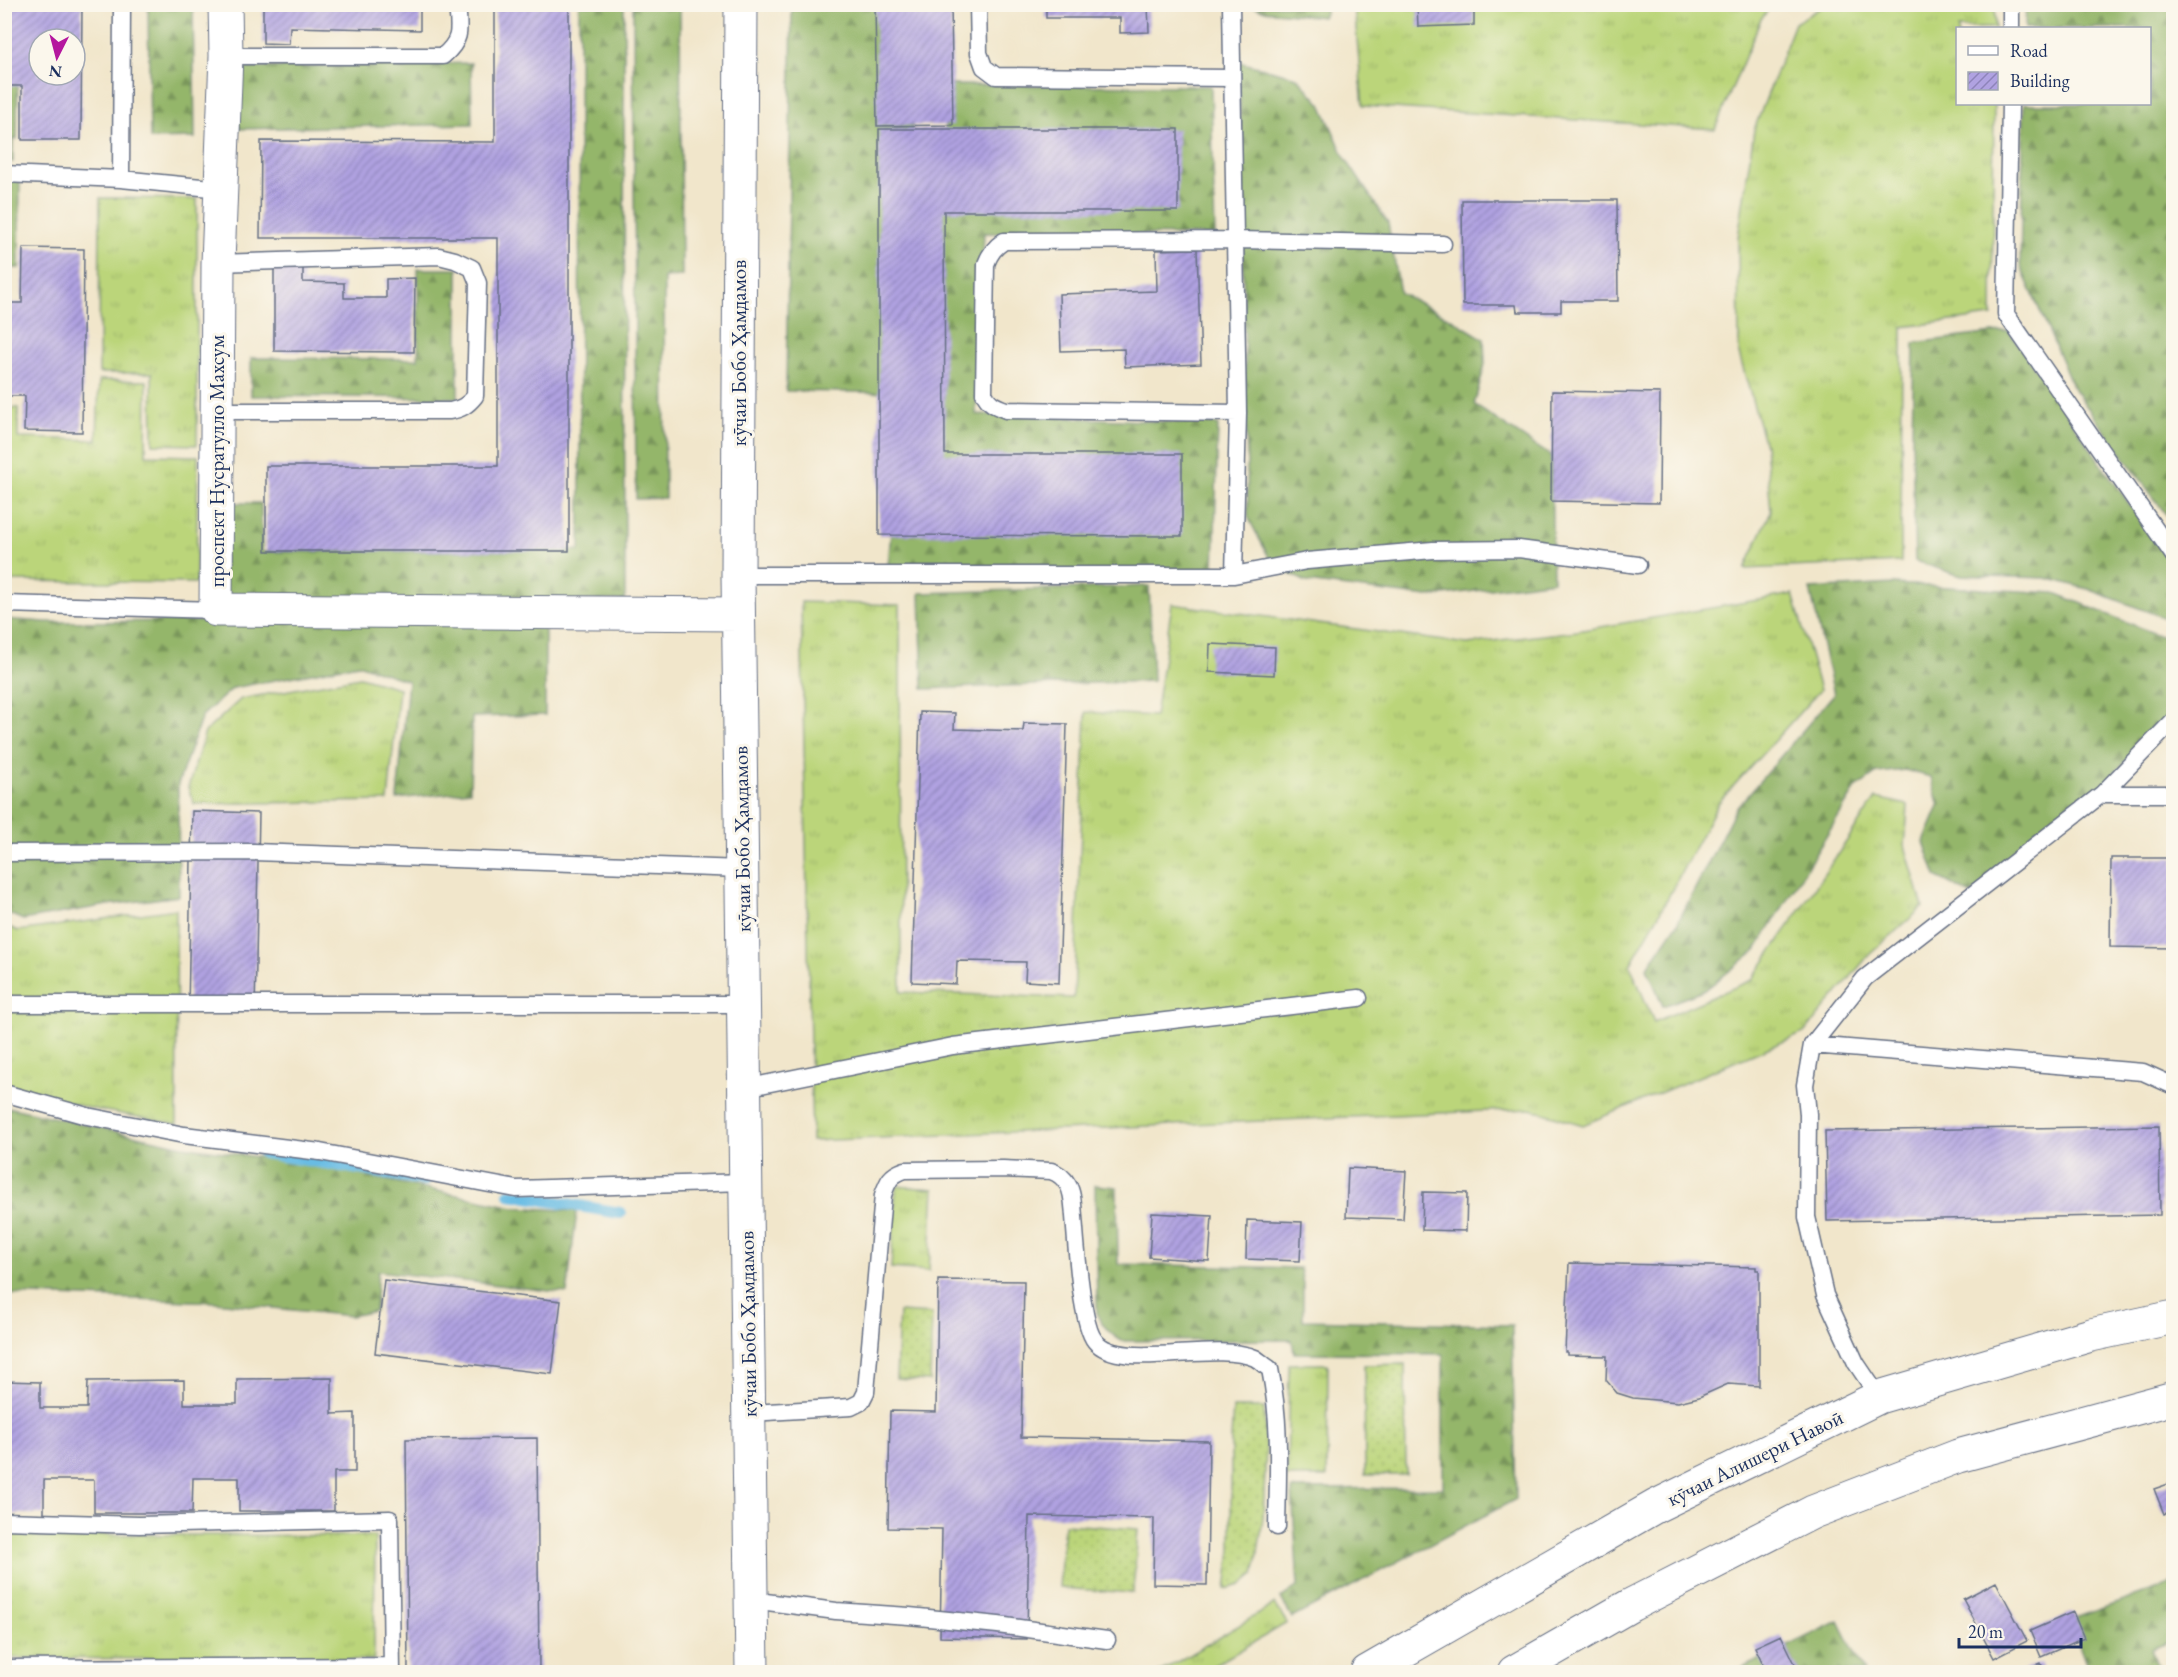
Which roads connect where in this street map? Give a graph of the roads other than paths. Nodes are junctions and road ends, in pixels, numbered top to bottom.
1 (122, 4) edge
2 (225, 4) edge
3 (458, 4) edge
4 (741, 4) edge
5 (978, 4) edge
6 (1231, 4) edge
7 (2011, 4) edge
8 (2011, 27) edge
9 (226, 56) junction
10 (1232, 78) junction
11 (2010, 105) edge
12 (4, 174) edge
13 (121, 179) junction
14 (221, 189) junction
15 (1236, 240) junction
16 (1443, 244) dead end
17 (218, 263) junction
18 (218, 411) junction
19 (1238, 413) junction
20 (2174, 556) edge
21 (1638, 565) dead end
22 (738, 575) junction
23 (1234, 575) junction
24 (4, 604) edge
25 (216, 610) junction
26 (738, 614) junction
27 (2174, 720) edge
28 (2102, 794) junction
29 (2174, 794) edge
30 (4, 853) edge
31 (742, 869) junction
32 (1359, 998) dead end
33 (4, 1004) edge
34 (744, 1004) junction
35 (1812, 1045) junction
36 (2174, 1086) edge
37 (745, 1088) junction
38 (4, 1093) edge
39 (746, 1182) junction
40 (2174, 1317) edge
41 (1879, 1397) junction
42 (2174, 1398) edge
43 (749, 1413) junction
44 (4, 1521) edge
45 (1276, 1527) dead end
46 (752, 1600) junction
47 (1107, 1640) dead end
48 (4, 1668) edge
49 (392, 1669) edge
50 (752, 1672) edge
51 (1367, 1672) edge
52 (1514, 1672) edge

1 - 13 lane
2 - 9 street, проспект Нусратулло Махсум
3 - 9 lane
4 - 22 street, кӯчаи Бобо Ҳамдамов
5 - 10 lane
6 - 10 lane
7 - 8 lane
9 - 14 street, проспект Нусратулло Махсум
10 - 15 lane
11 - 20 lane
12 - 13 lane
13 - 14 lane
14 - 17 street, проспект Нусратулло Махсум
15 - 16 lane
15 - 19 lane
15 - 19 lane
17 - 18 street, проспект Нусратулло Махсум
17 - 18 lane
18 - 25 street, проспект Нусратулло Махсум
19 - 23 lane
21 - 23 lane
22 - 23 lane
22 - 26 street, кӯчаи Бобо Ҳамдамов
24 - 25 lane
25 - 26 street, проспект Нусратулло Махсум
26 - 31 street, кӯчаи Бобо Ҳамдамов
27 - 28 lane
28 - 29 lane
28 - 35 lane
30 - 31 lane
31 - 34 street, кӯчаи Бобо Ҳамдамов
32 - 37 lane
33 - 34 lane
34 - 37 street, кӯчаи Бобо Ҳамдамов
35 - 36 lane
35 - 41 lane
37 - 39 street, кӯчаи Бобо Ҳамдамов
38 - 39 lane
39 - 43 street, кӯчаи Бобо Ҳамдамов
40 - 41 street, кӯчаи Алишери Навоӣ
41 - 51 street, кӯчаи Алишери Навоӣ
42 - 52 street
43 - 45 lane
43 - 46 street, кӯчаи Бобо Ҳамдамов
44 - 49 lane
46 - 47 lane
46 - 50 street, кӯчаи Бобо Ҳамдамов
48 - 49 lane

